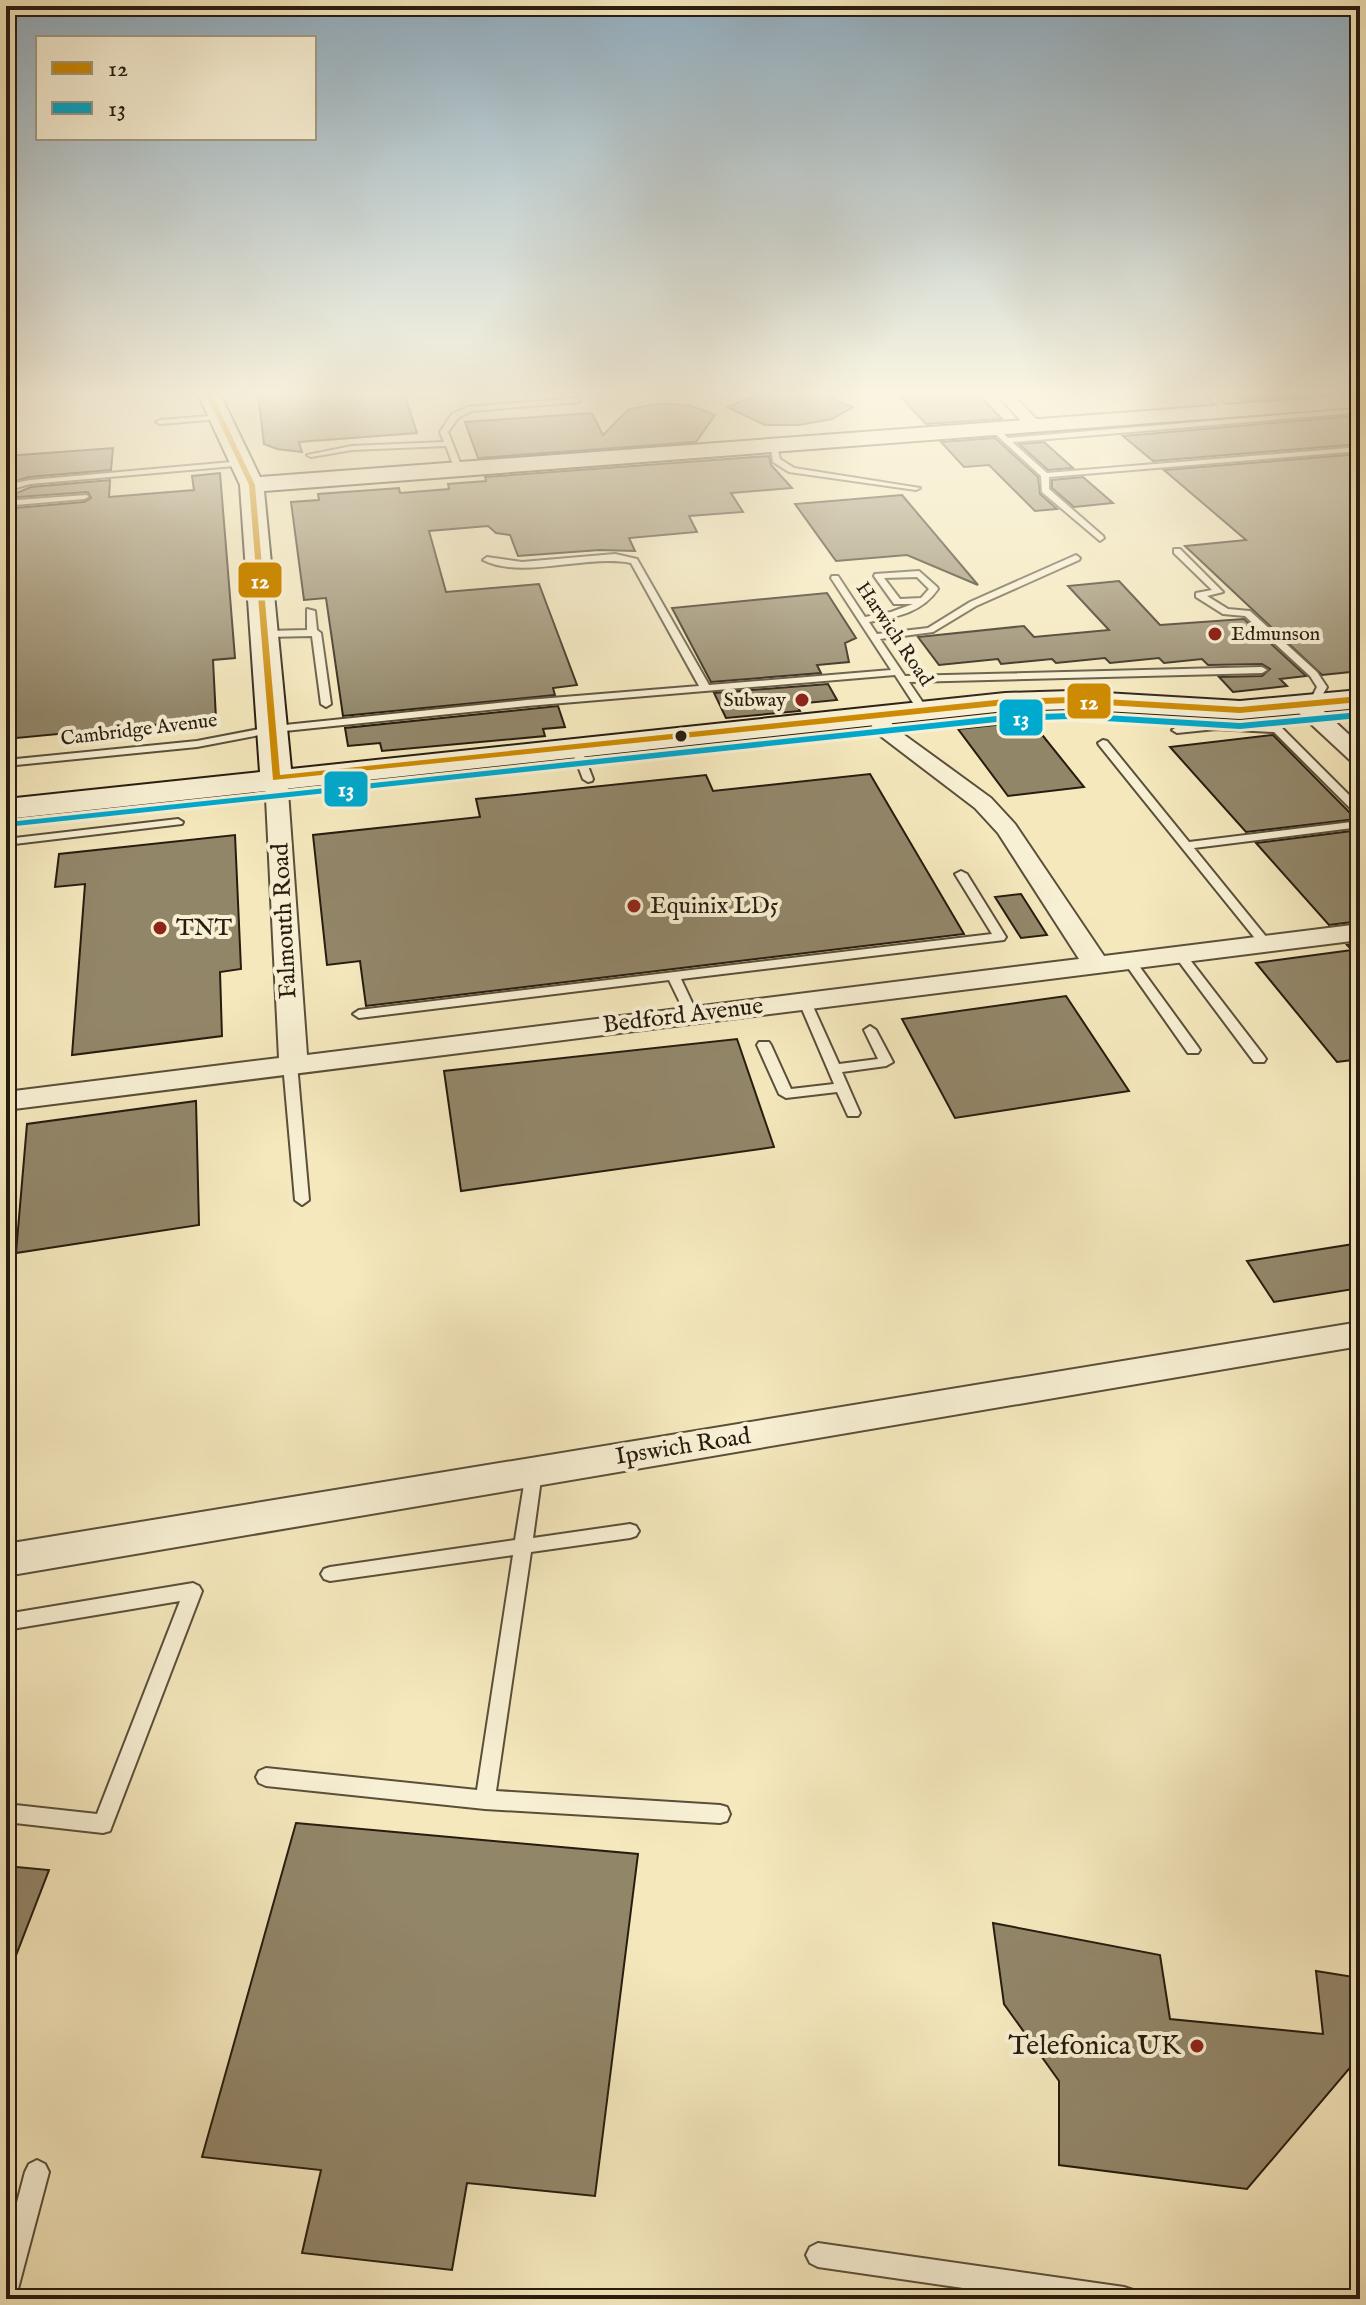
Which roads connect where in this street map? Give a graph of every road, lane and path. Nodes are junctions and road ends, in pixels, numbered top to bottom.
1 (12, 500) edge
2 (54, 500) edge
3 (250, 500) edge
4 (1056, 500) edge
5 (1100, 538) dead end
6 (1177, 551) dead end
7 (1076, 558) dead end
8 (487, 560) dead end
9 (835, 578) dead end
10 (923, 601) junction
11 (310, 611) dead end
12 (863, 620) junction
13 (312, 631) junction
14 (266, 634) junction
15 (874, 637) junction
16 (1262, 670) dead end
17 (900, 676) junction
18 (706, 689) junction
19 (1360, 699) edge
20 (326, 704) dead end
21 (1305, 706) junction
22 (923, 710) junction
23 (879, 715) junction
24 (275, 729) junction
25 (1177, 730) dead end
26 (1103, 743) dead end
27 (576, 748) junction
28 (1360, 757) edge
29 (6, 763) edge
30 (276, 778) junction
31 (588, 779) dead end
32 (6, 809) edge
33 (1360, 812) edge
34 (178, 822) dead end
35 (1360, 824) edge
36 (6, 842) edge
37 (1187, 846) junction
38 (961, 874) dead end
39 (1360, 932) edge
40 (1266, 944) junction
41 (1180, 955) junction
42 (1130, 962) junction
43 (1097, 966) junction
44 (674, 978) junction
45 (805, 1002) junction
46 (359, 1014) dead end
47 (692, 1015) junction
48 (870, 1030) dead end
49 (764, 1045) dead end
50 (1193, 1050) dead end
51 (1259, 1059) dead end
52 (292, 1064) junction
53 (834, 1069) junction
54 (841, 1087) junction
55 (6, 1101) edge
56 (853, 1113) dead end
57 (302, 1200) dead end
58 (1360, 1334) edge
59 (534, 1472) junction
60 (630, 1531) dead end
61 (523, 1545) junction
62 (6, 1560) edge
63 (330, 1574) dead end
64 (6, 1622) edge
65 (266, 1777) dead end
66 (485, 1800) junction
67 (6, 1813) edge
68 (720, 1814) dead end
69 (37, 2172) dead end
70 (818, 2255) dead end
71 (6, 2289) edge
72 (1124, 2299) edge

1 - 2 lane
3 - 14 street
4 - 5 lane
6 - 21 lane
7 - 15 lane
8 - 18 lane
9 - 12 lane, Harwich Road
10 - 10 lane
10 - 12 lane
11 - 13 lane
12 - 15 lane, Harwich Road
13 - 14 lane
13 - 20 lane
14 - 24 street
15 - 17 lane, Harwich Road
16 - 17 lane, Cambridge Avenue
17 - 18 lane, Cambridge Avenue
17 - 22 lane, Harwich Road
18 - 24 lane, Cambridge Avenue
19 - 21 street
21 - 22 street
21 - 28 street
22 - 23 street
23 - 27 street
23 - 43 street
24 - 29 lane, Cambridge Avenue
24 - 30 street
25 - 33 lane
26 - 37 lane
27 - 30 street
27 - 31 lane
30 - 32 street
30 - 52 street, Falmouth Road
34 - 36 lane
35 - 37 lane
37 - 40 lane
38 - 44 lane
39 - 40 street, Bedford Avenue
40 - 41 street, Bedford Avenue
41 - 42 street, Bedford Avenue
41 - 51 lane
42 - 43 street, Bedford Avenue
42 - 50 lane
43 - 45 street, Bedford Avenue
44 - 46 lane
44 - 47 lane
45 - 47 street, Bedford Avenue
45 - 53 lane
47 - 52 street, Bedford Avenue
48 - 53 lane
49 - 54 lane
52 - 55 street, Bedford Avenue
52 - 57 lane
53 - 54 lane
54 - 56 lane
58 - 59 street, Ipswich Road
59 - 61 lane
59 - 62 street, Ipswich Road
60 - 61 lane
61 - 63 lane
61 - 66 lane
64 - 67 lane
65 - 66 lane
66 - 68 lane
69 - 71 lane
70 - 72 lane

